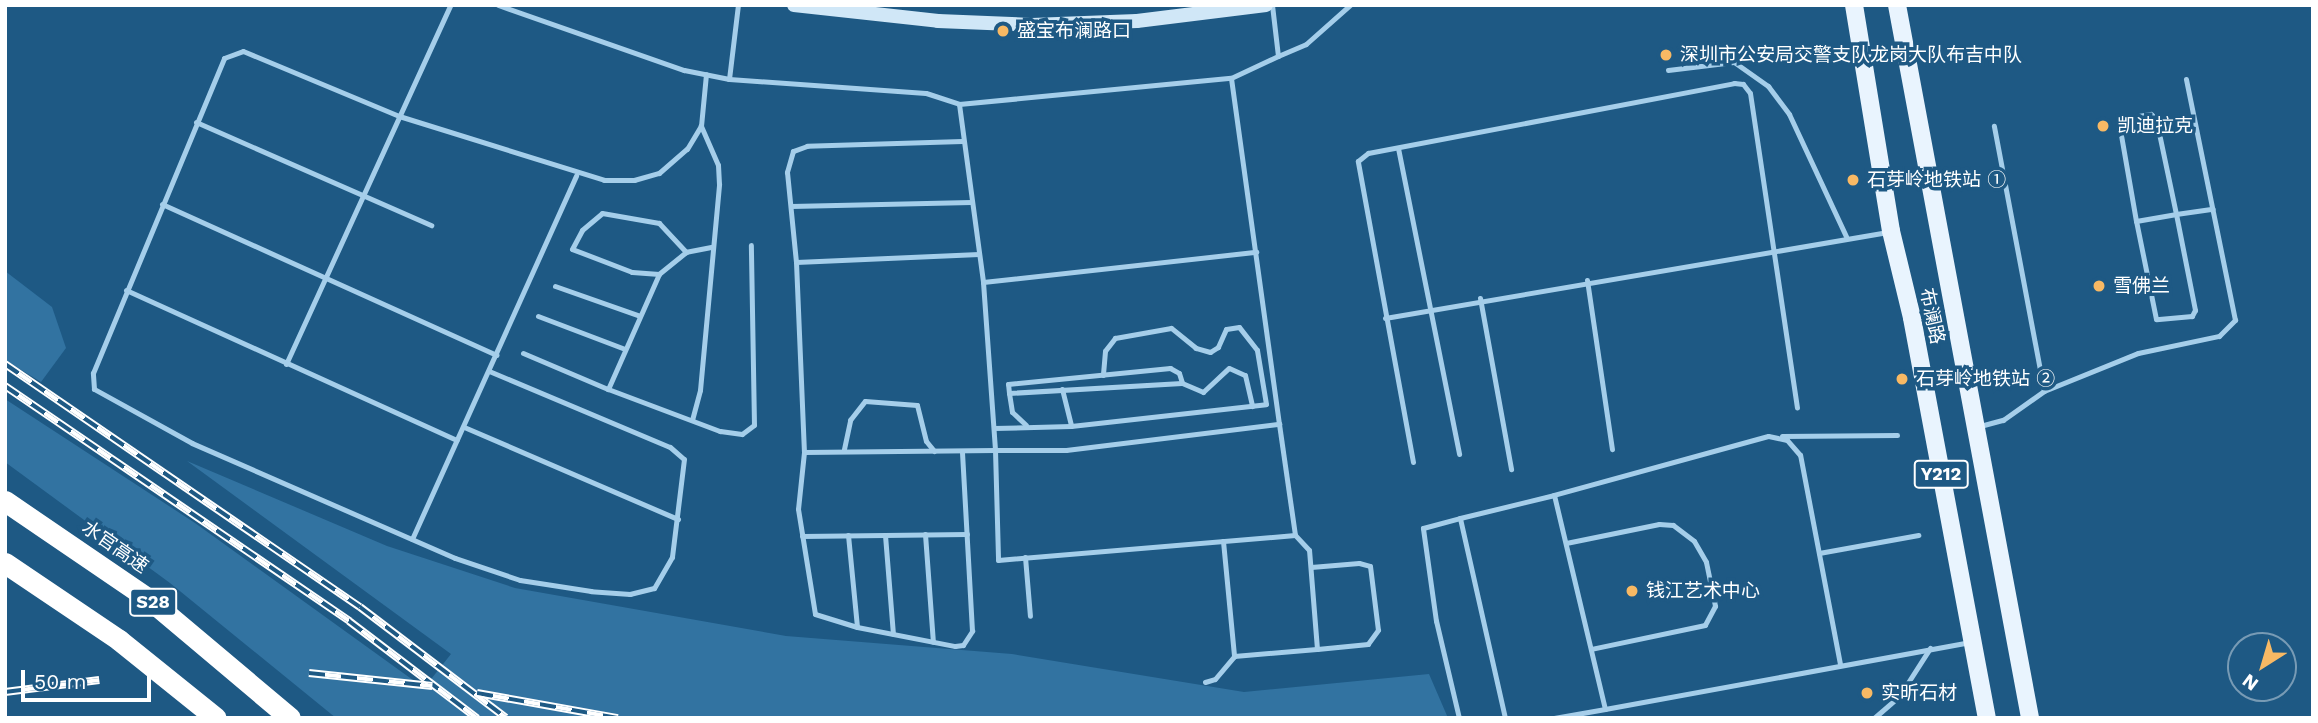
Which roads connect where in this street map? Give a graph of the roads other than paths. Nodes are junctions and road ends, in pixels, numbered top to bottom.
1 (450, 5) edge
2 (498, 5) edge
3 (738, 5) edge
4 (794, 5) edge
5 (1266, 5) edge
6 (1272, 5) edge
7 (1350, 5) edge
8 (1842, 5) edge
9 (1854, 5) edge
10 (1898, 8) edge
11 (1863, 55) junction
12 (1278, 56) junction
13 (1668, 70) dead end
14 (706, 74) junction
15 (1231, 78) junction
16 (729, 79) junction
17 (2186, 79) dead end
18 (959, 104) junction
19 (399, 116) junction
20 (195, 122) junction
21 (702, 126) junction
22 (1994, 126) dead end
23 (962, 141) junction
24 (1398, 148) junction
25 (576, 175) junction
26 (364, 193) junction
27 (971, 202) junction
28 (162, 204) junction
29 (791, 206) junction
30 (2213, 208) junction
31 (2176, 214) junction
32 (2136, 220) junction
33 (431, 225) dead end
34 (1891, 231) junction
35 (1846, 236) junction
36 (751, 245) dead end
37 (711, 247) junction
38 (686, 252) junction
39 (1256, 252) junction
40 (1773, 253) junction
41 (979, 254) junction
42 (796, 262) junction
43 (659, 275) junction
44 (326, 278) junction
45 (1587, 280) junction
46 (983, 282) junction
47 (555, 286) dead end
48 (127, 290) junction
49 (1480, 298) junction
50 (1430, 308) junction
51 (538, 316) dead end
52 (640, 316) junction
53 (1385, 318) junction
54 (625, 349) junction
55 (523, 353) dead end
56 (496, 355) junction
57 (286, 364) junction
58 (489, 371) junction
59 (1103, 374) junction
60 (1182, 383) junction
61 (608, 389) junction
62 (1062, 389) junction
63 (2044, 391) junction
64 (1009, 393) junction
65 (1252, 406) junction
66 (1797, 408) dead end
67 (692, 420) junction
68 (1279, 424) junction
69 (1029, 426) junction
70 (1070, 426) junction
71 (464, 427) junction
72 (994, 428) junction
73 (1973, 428) junction
74 (1897, 435) dead end
75 (1779, 436) junction
76 (457, 440) junction
77 (844, 449) junction
78 (1612, 449) dead end
79 (995, 450) junction
80 (934, 451) junction
81 (804, 452) junction
82 (962, 452) junction
83 (1459, 454) dead end
84 (1413, 462) dead end
85 (1511, 469) dead end
86 (1554, 495) junction
87 (5, 501) edge
88 (1460, 518) junction
89 (678, 519) junction
90 (925, 534) junction
91 (967, 534) junction
92 (848, 535) junction
93 (885, 535) junction
94 (1295, 535) junction
95 (1918, 535) dead end
96 (802, 536) junction
97 (412, 539) junction
98 (1223, 541) junction
99 (1566, 543) junction
100 (1819, 552) junction
101 (1025, 557) junction
102 (5, 564) edge
103 (1311, 567) junction
104 (1030, 616) dead end
105 (857, 627) junction
106 (894, 635) junction
107 (1973, 641) junction
108 (933, 642) junction
109 (1930, 648) junction
110 (1317, 649) junction
111 (1591, 649) junction
112 (1234, 656) junction
113 (1840, 664) junction
114 (1205, 682) dead end
115 (1605, 709) junction
116 (216, 718) edge
117 (290, 718) edge
118 (1459, 718) edge
119 (1505, 718) edge
120 (1554, 718) edge
121 (1874, 718) edge
122 (1987, 718) edge
123 (2030, 718) edge

1 - 19 lane
2 - 14 lane
3 - 16 lane
4 - 5 main road
6 - 12 lane
7 - 12 lane
8 - 11 main road
9 - 11 main road, 布澜路 / Y212
10 - 73 main road, 布澜路 / Y212
11 - 34 main road, 布澜路 / Y212
12 - 15 lane
13 - 35 lane
14 - 16 lane
14 - 21 lane
15 - 18 lane
15 - 39 lane
16 - 18 lane
17 - 30 lane
18 - 23 lane
19 - 20 lane
19 - 25 lane
19 - 26 lane
20 - 26 lane
20 - 28 lane
21 - 25 lane
21 - 37 lane
22 - 63 lane
23 - 27 lane
23 - 29 lane
24 - 40 lane
24 - 50 lane
24 - 53 lane
25 - 56 lane
26 - 33 lane
26 - 44 lane
27 - 29 lane
27 - 41 lane
28 - 44 lane
28 - 48 lane
29 - 42 lane
30 - 31 lane
30 - 63 lane
31 - 32 lane
31 - 32 lane
31 - 32 lane
34 - 35 lane
34 - 107 main road, 布澜路 / Y212
35 - 40 lane
36 - 67 lane
37 - 38 lane
37 - 67 lane
38 - 43 lane
38 - 43 lane
39 - 46 lane
39 - 68 lane
40 - 45 lane
40 - 66 lane
41 - 42 lane
41 - 46 lane
42 - 81 lane
43 - 52 lane
44 - 56 lane
44 - 57 lane
45 - 49 lane
45 - 78 lane
46 - 72 lane
47 - 52 lane
48 - 57 lane
48 - 97 lane
49 - 50 lane
49 - 85 lane
50 - 53 lane
50 - 83 lane
51 - 54 lane
52 - 54 lane
53 - 84 lane
54 - 61 lane
55 - 61 lane
56 - 58 lane
57 - 76 lane
58 - 71 lane
58 - 89 lane
59 - 60 lane
59 - 64 lane
59 - 65 lane
60 - 62 lane
60 - 65 lane
61 - 67 lane
62 - 64 lane
62 - 70 lane
63 - 73 lane
64 - 69 lane
65 - 70 lane
68 - 79 lane
68 - 94 lane
69 - 70 lane
69 - 72 lane
71 - 76 lane
71 - 89 lane
72 - 79 lane
73 - 123 main road, 布澜路 / Y212
74 - 75 lane
75 - 86 lane
75 - 100 lane
76 - 97 lane
77 - 80 lane
77 - 80 lane
77 - 81 lane
79 - 82 lane
79 - 101 lane
80 - 82 lane
81 - 96 lane
82 - 91 lane
86 - 88 lane
86 - 99 lane
87 - 117 highway, 水官高速 / S28
88 - 118 lane
88 - 119 lane
89 - 97 lane
90 - 91 lane
90 - 93 lane
90 - 108 lane
91 - 108 lane
92 - 93 lane
92 - 96 lane
92 - 105 lane
93 - 106 lane
94 - 98 lane
94 - 103 lane
95 - 100 lane
96 - 105 lane
98 - 101 lane
98 - 112 lane
99 - 111 lane
99 - 111 lane
100 - 113 lane
101 - 104 lane
102 - 116 highway, S28
103 - 110 lane
103 - 110 lane
105 - 106 lane
106 - 108 lane
107 - 109 lane
107 - 122 main road, 布澜路 / Y212
109 - 113 lane
109 - 121 lane
110 - 112 lane
111 - 115 lane
112 - 114 lane
113 - 115 lane
115 - 120 lane

